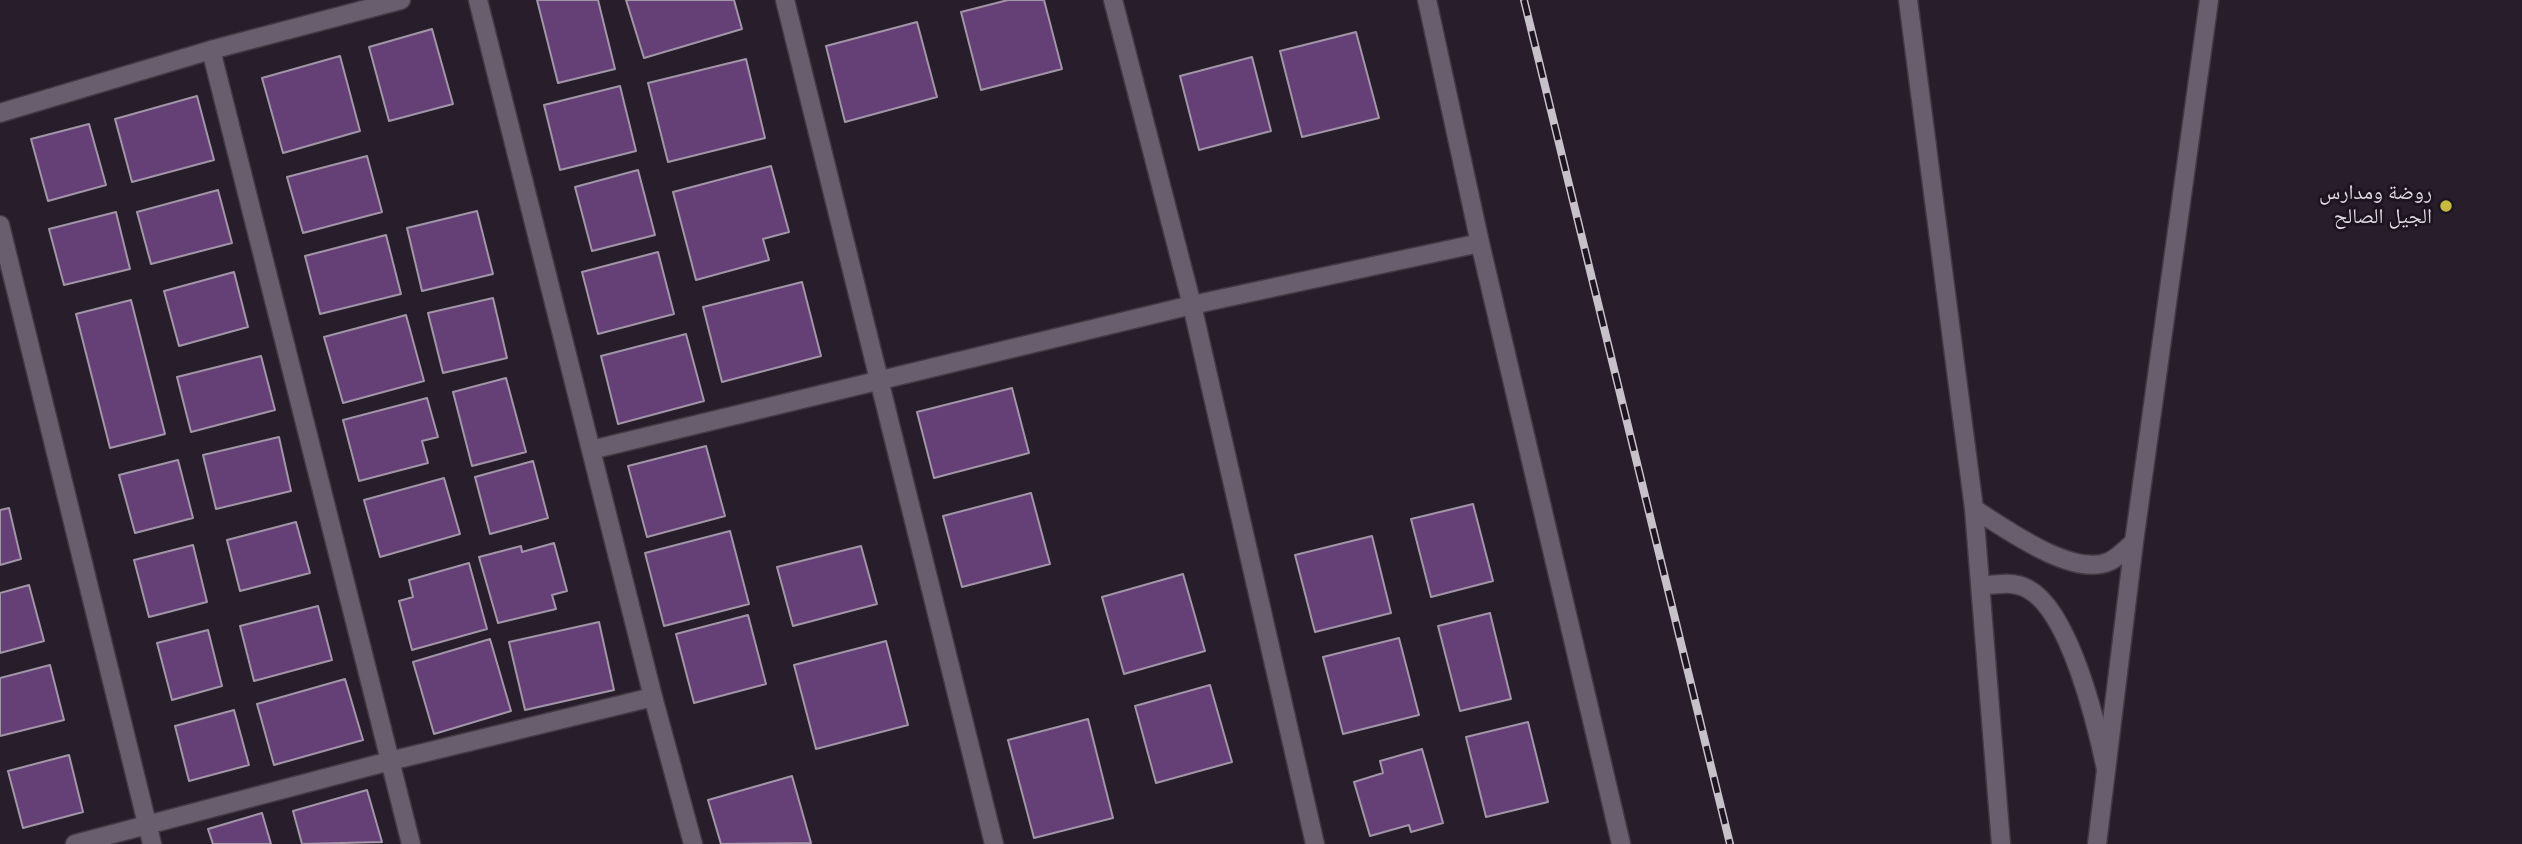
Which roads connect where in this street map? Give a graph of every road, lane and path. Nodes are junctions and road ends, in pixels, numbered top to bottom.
1 (401, 0) edge
2 (478, 0) edge
3 (785, 0) edge
4 (1113, 0) edge
5 (1427, 0) edge
6 (1908, 0) edge
7 (2209, 0) edge
8 (211, 50) junction
9 (0, 113) edge
10 (0, 225) edge
11 (1480, 243) junction
12 (1192, 305) junction
13 (878, 379) junction
14 (591, 450) junction
15 (1974, 509) junction
16 (2134, 542) junction
17 (1981, 586) junction
18 (653, 697) junction
19 (390, 761) junction
20 (2106, 769) junction
21 (147, 825) junction
22 (75, 844) edge
23 (152, 844) edge
24 (411, 844) edge
25 (692, 844) edge
26 (993, 844) edge
27 (1315, 844) edge
28 (1622, 844) edge
29 (2001, 844) edge
30 (2097, 844) edge

1 - 8 street
2 - 14 street
3 - 13 street
4 - 12 street
5 - 11 street
6 - 15 street
7 - 16 street
8 - 9 street
8 - 19 street
10 - 21 street
11 - 12 street
11 - 28 street
12 - 13 street
12 - 27 street
13 - 14 street
13 - 26 street
14 - 18 street
15 - 16 street
15 - 17 street
16 - 20 street
17 - 20 street
17 - 29 street
18 - 19 street
18 - 25 street
19 - 21 street
19 - 24 street
20 - 30 street
21 - 22 street
21 - 23 street

